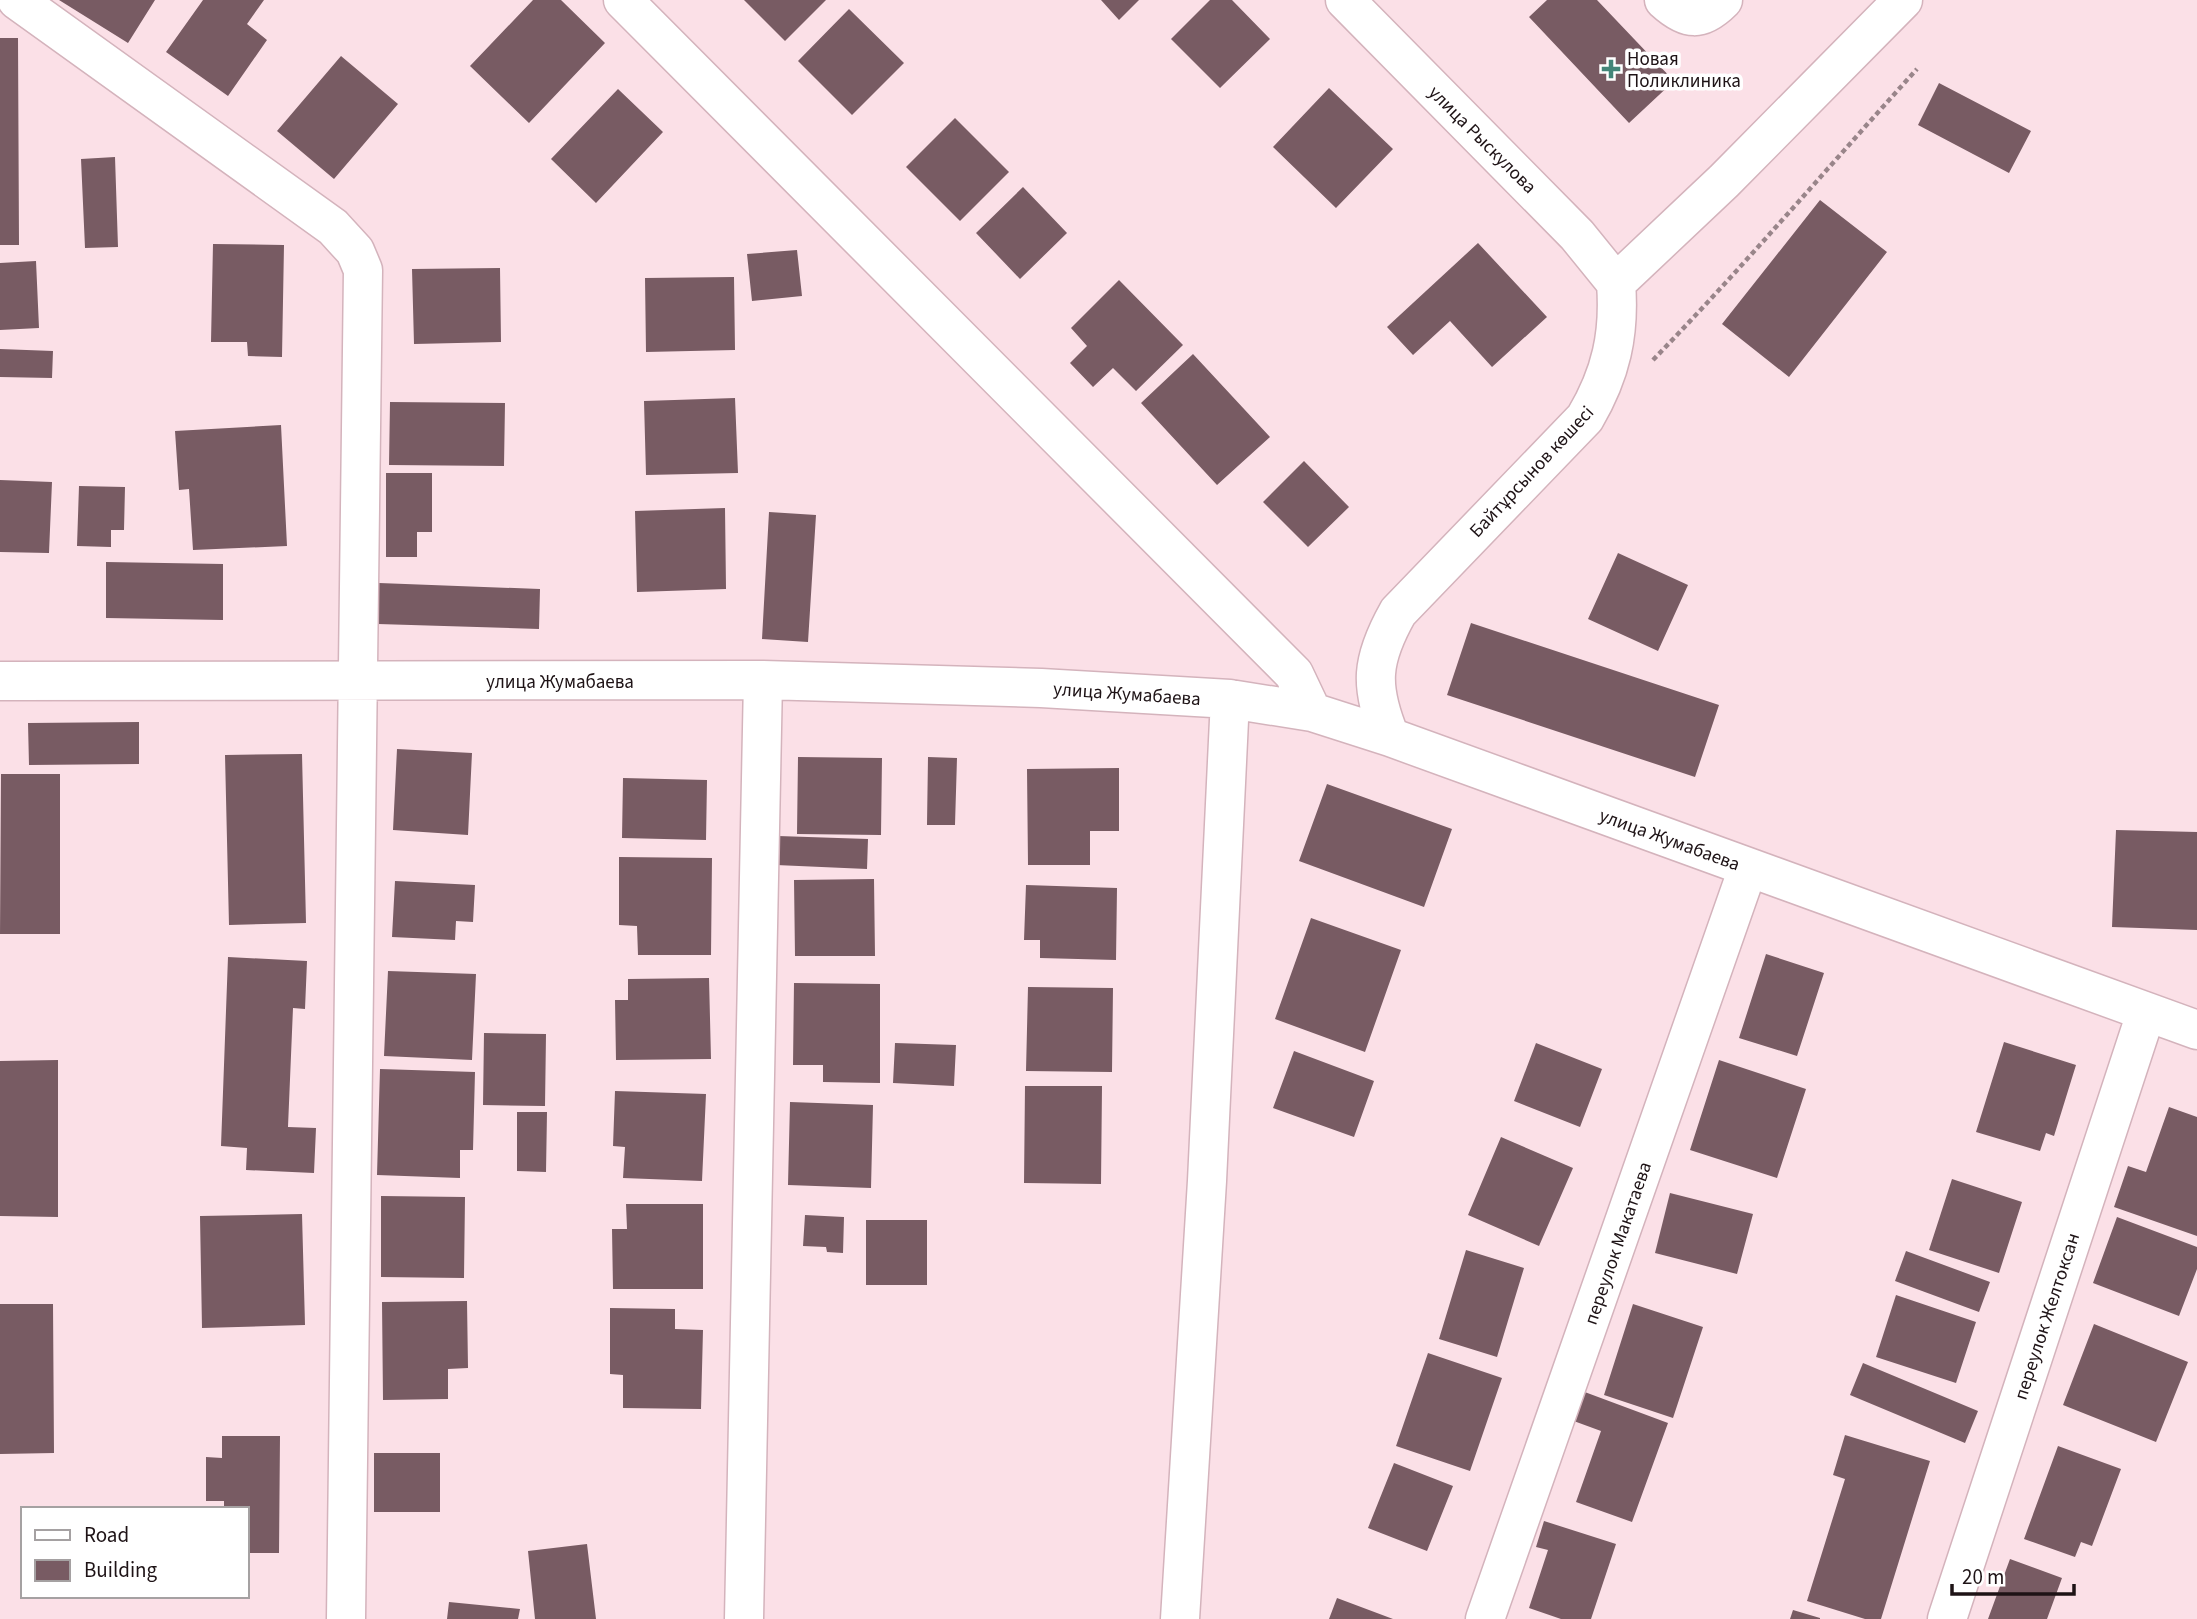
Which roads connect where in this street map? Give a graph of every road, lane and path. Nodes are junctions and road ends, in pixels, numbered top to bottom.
1 (16, 0) edge
2 (623, 0) edge
3 (1345, 0) edge
4 (1664, 0) edge
5 (1723, 0) edge
6 (1903, 0) edge
7 (1917, 69) dead end
8 (1616, 283) junction
9 (1647, 365) dead end
10 (763, 680) junction
11 (0, 681) edge
12 (356, 681) junction
13 (1230, 699) junction
14 (1312, 712) junction
15 (1390, 737) junction
16 (1748, 868) junction
17 (2146, 1013) junction
18 (2197, 1030) edge
19 (346, 1619) edge
20 (744, 1619) edge
21 (1180, 1619) edge
22 (1485, 1619) edge
23 (1947, 1619) edge

1 - 12 street
2 - 14 street
3 - 8 street, улица Рыскулова
4 - 5 street
6 - 8 street
7 - 9 path
8 - 15 street, Байтұрсынов көшесі
10 - 12 street, улица Жумабаева
10 - 13 street, улица Жумабаева
10 - 20 street
11 - 12 street, улица Жумабаева
12 - 19 street
13 - 14 street, улица Жумабаева
13 - 21 street
14 - 15 street, улица Жумабаева
15 - 16 street, улица Жумабаева
16 - 17 street, улица Жумабаева
16 - 22 street, переулок Макатаева
17 - 18 street, улица Жумабаева
17 - 23 street, переулок Желтоксан

